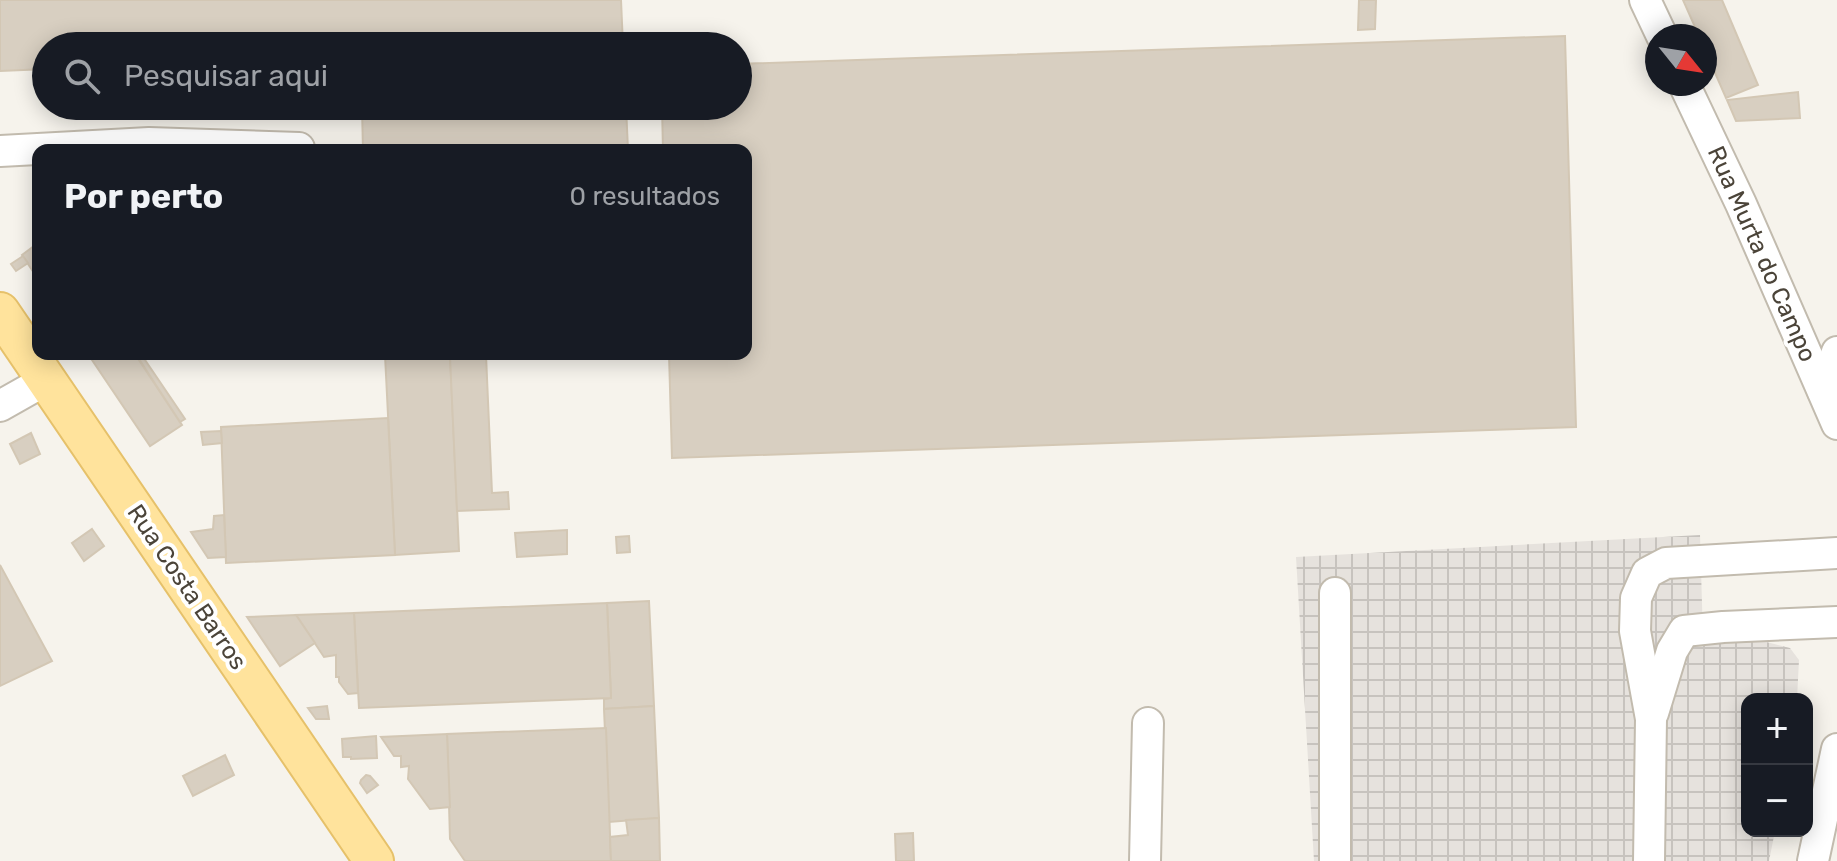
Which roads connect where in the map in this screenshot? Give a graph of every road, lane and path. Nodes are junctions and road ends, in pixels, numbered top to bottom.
1 (1645, 0) edge
2 (1656, 24) edge
3 (1690, 96) edge
4 (130, 144) edge
5 (179, 144) edge
6 (32, 149) edge
7 (0, 151) edge
8 (0, 312) edge
9 (1837, 352) edge
10 (32, 359) edge
11 (32, 360) edge
12 (46, 380) junction
13 (1823, 391) junction
14 (0, 406) edge
15 (1837, 424) edge
16 (1837, 553) edge
17 (1335, 593) dead end
18 (1837, 622) edge
19 (1651, 719) junction
20 (1148, 723) dead end
21 (1837, 749) edge
22 (374, 861) edge
23 (1145, 861) edge
24 (1335, 861) edge
25 (1649, 861) edge
26 (1813, 861) edge

1 - 2 street
3 - 13 street, Rua Murta do Campo
4 - 5 street
6 - 7 street
8 - 10 main road, Rua Costa Barros
9 - 13 street
11 - 12 main road, Rua Costa Barros
12 - 14 street
12 - 22 main road, Rua Costa Barros
13 - 15 street, Rua Murta do Campo
16 - 19 street
17 - 24 street
18 - 19 street
19 - 25 street
20 - 23 street
21 - 26 street

